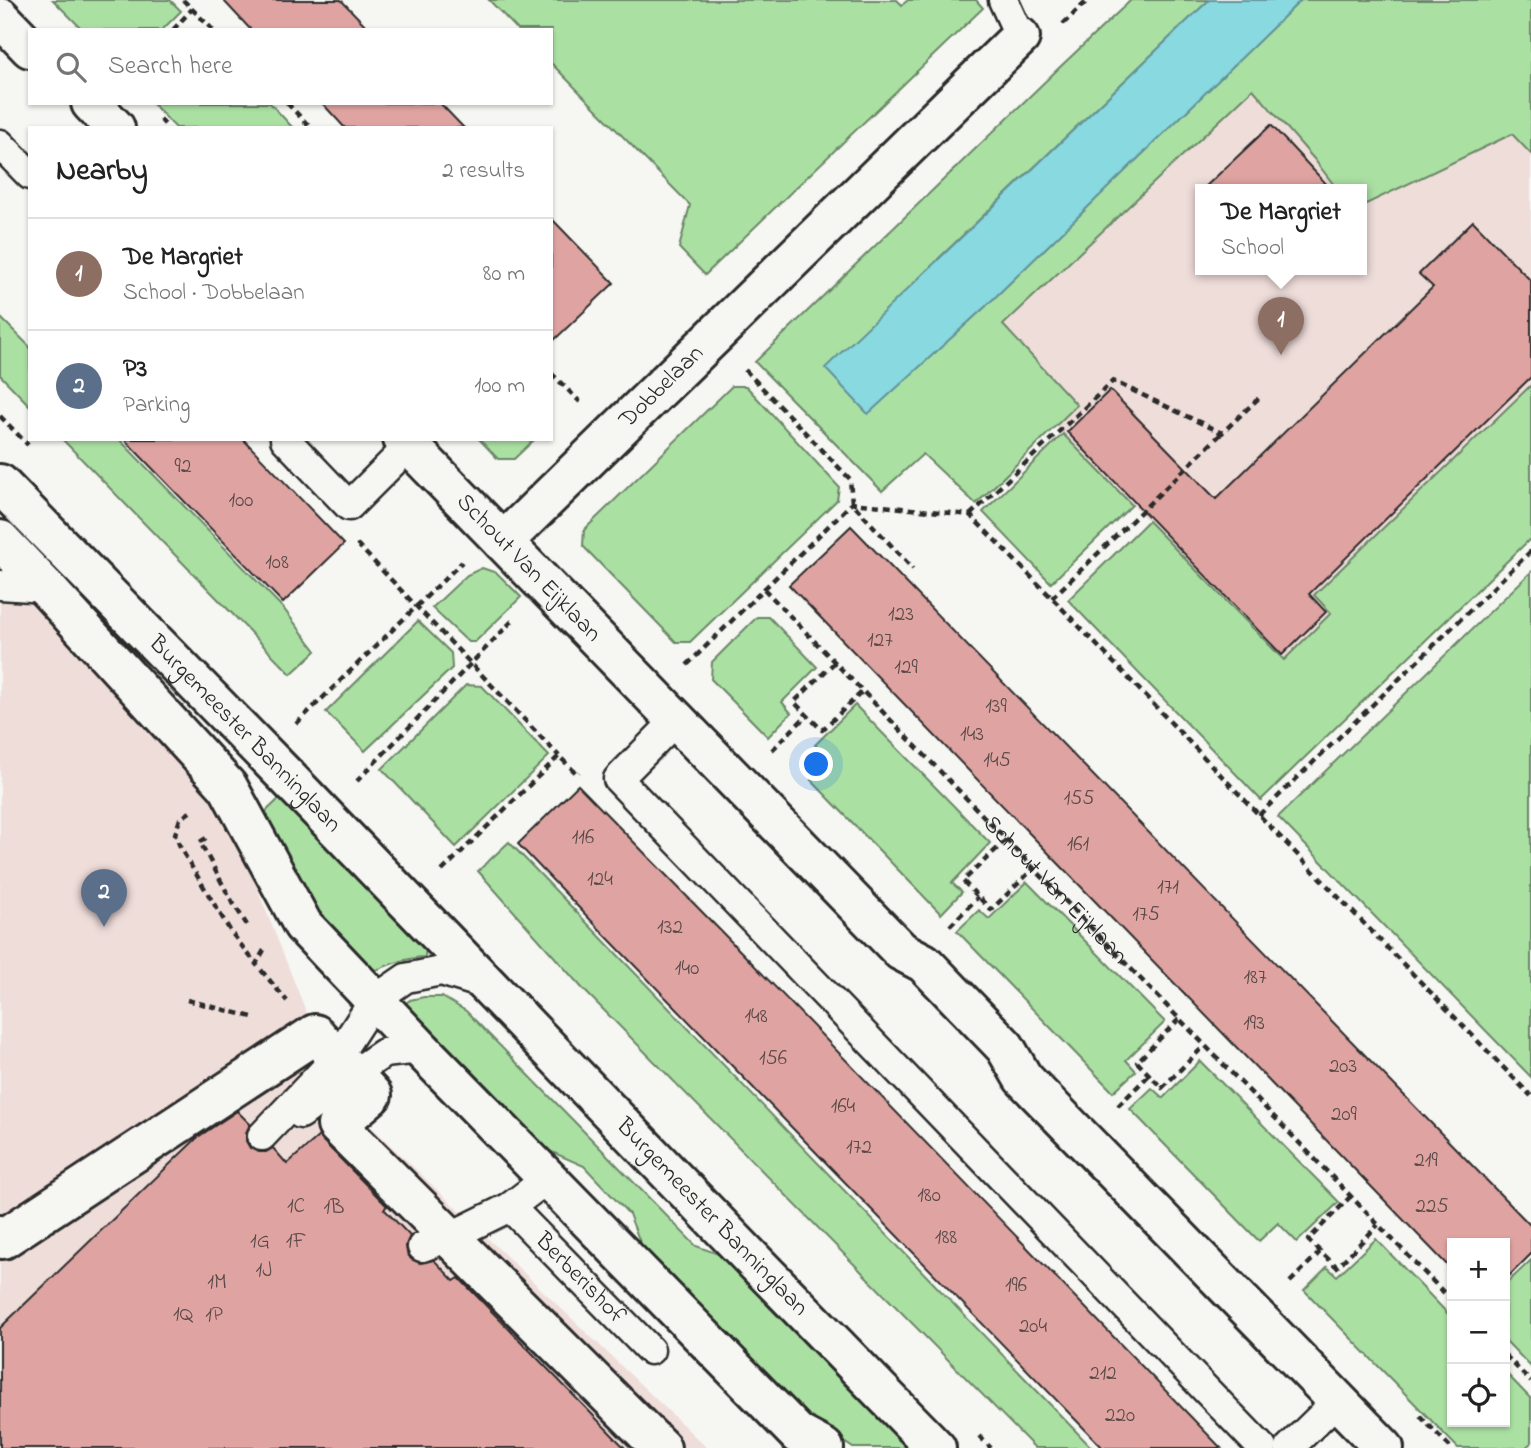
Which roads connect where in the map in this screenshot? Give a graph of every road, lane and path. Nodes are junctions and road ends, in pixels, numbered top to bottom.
1 (183, 0) edge
2 (1003, 0) edge
3 (192, 9) junction
4 (0, 18) edge
5 (175, 28) edge
6 (211, 28) edge
7 (1020, 37) joint
8 (28, 46) edge
9 (92, 105) edge
10 (289, 105) edge
11 (113, 126) edge
12 (309, 126) edge
13 (0, 144) edge
14 (28, 173) edge
15 (700, 348) junction
16 (1262, 395) dead end
17 (1222, 433) junction
18 (287, 441) edge
19 (406, 443) edge
20 (0, 484) edge
21 (852, 503) junction
22 (349, 506) junction
23 (970, 516) junction
24 (0, 540) edge
25 (503, 542) junction
26 (1531, 551) edge
27 (913, 569) dead end
28 (0, 585) edge
29 (545, 587) junction
30 (46, 588) junction
31 (764, 589) junction
32 (1052, 598) junction
33 (416, 607) junction
34 (835, 662) junction
35 (471, 664) junction
36 (863, 691) junction
37 (666, 708) junction
38 (807, 715) junction
39 (297, 723) dead end
40 (772, 750) dead end
41 (559, 757) junction
42 (587, 764) dead end
43 (356, 781) dead end
44 (1259, 815) junction
45 (1006, 840) junction
46 (1034, 868) junction
47 (442, 871) dead end
48 (978, 897) junction
49 (947, 929) dead end
50 (489, 986) junction
51 (187, 1000) dead end
52 (367, 1011) junction
53 (1179, 1019) junction
54 (1204, 1046) junction
55 (421, 1049) junction
56 (335, 1055) junction
57 (1150, 1074) junction
58 (1531, 1096) edge
59 (1118, 1106) dead end
60 (264, 1138) dead end
61 (548, 1178) junction
62 (1351, 1196) junction
63 (510, 1207) junction
64 (1378, 1225) junction
65 (0, 1235) edge
66 (436, 1242) junction
67 (1320, 1252) junction
68 (1290, 1282) dead end
69 (1447, 1296) edge
70 (650, 1350) dead end
71 (1510, 1360) edge
72 (1531, 1382) edge
73 (1337, 1401) junction
74 (660, 1448) edge
75 (824, 1448) edge
76 (936, 1448) edge
77 (1262, 1448) edge
78 (1289, 1448) edge
79 (1384, 1448) edge

1 - 3 path
2 - 7 lane
3 - 5 path
3 - 6 path
4 - 8 street
7 - 15 street, Dobbelaan
9 - 11 street
10 - 12 path
13 - 14 lane
15 - 21 path
15 - 25 street, Dobbelaan
16 - 17 path
17 - 23 path
17 - 32 path
18 - 22 lane
19 - 22 lane
19 - 25 street, Schout Van Eijklaan
20 - 50 street, Burgemeester Banninglaan
21 - 23 path
21 - 27 path
21 - 31 path
22 - 33 path
23 - 32 path
24 - 30 street, Burgemeester Banninglaan
25 - 29 street, Schout Van Eijklaan
25 - 33 path
26 - 44 path
28 - 30 lane
29 - 35 path
29 - 37 street, Schout Van Eijklaan
30 - 52 street, Burgemeester Banninglaan
31 - 34 path, Schout Van Eijklaan
31 - 37 path
32 - 44 path
33 - 35 path
33 - 39 path
34 - 36 path, Schout Van Eijklaan
34 - 38 path
35 - 41 path
35 - 43 path
36 - 38 path
36 - 45 path, Schout Van Eijklaan
37 - 73 street, Schout Van Eijklaan
37 - 77 lane
38 - 40 path
41 - 42 path
41 - 47 path
44 - 58 path
45 - 46 path, Schout Van Eijklaan
45 - 48 path
46 - 48 path
46 - 53 path, Schout Van Eijklaan
48 - 49 path
50 - 52 lane, Burgemeester Banninglaan
50 - 76 street, Burgemeester Banninglaan
51 - 56 path
52 - 55 street, Burgemeester Banninglaan
52 - 56 lane
53 - 54 path, Schout Van Eijklaan
53 - 57 path
54 - 57 path
54 - 62 path, Schout Van Eijklaan
55 - 56 lane
55 - 61 street, Burgemeester Banninglaan
56 - 60 lane
56 - 65 street
56 - 66 street
57 - 59 path
61 - 63 lane
61 - 75 street, Burgemeester Banninglaan
62 - 64 path, Schout Van Eijklaan
62 - 67 path
63 - 66 lane
63 - 70 lane, Berberishof
64 - 67 path
64 - 69 path, Schout Van Eijklaan
66 - 74 street
67 - 68 path
71 - 72 path
73 - 78 lane
73 - 79 street, Schout Van Eijklaan

